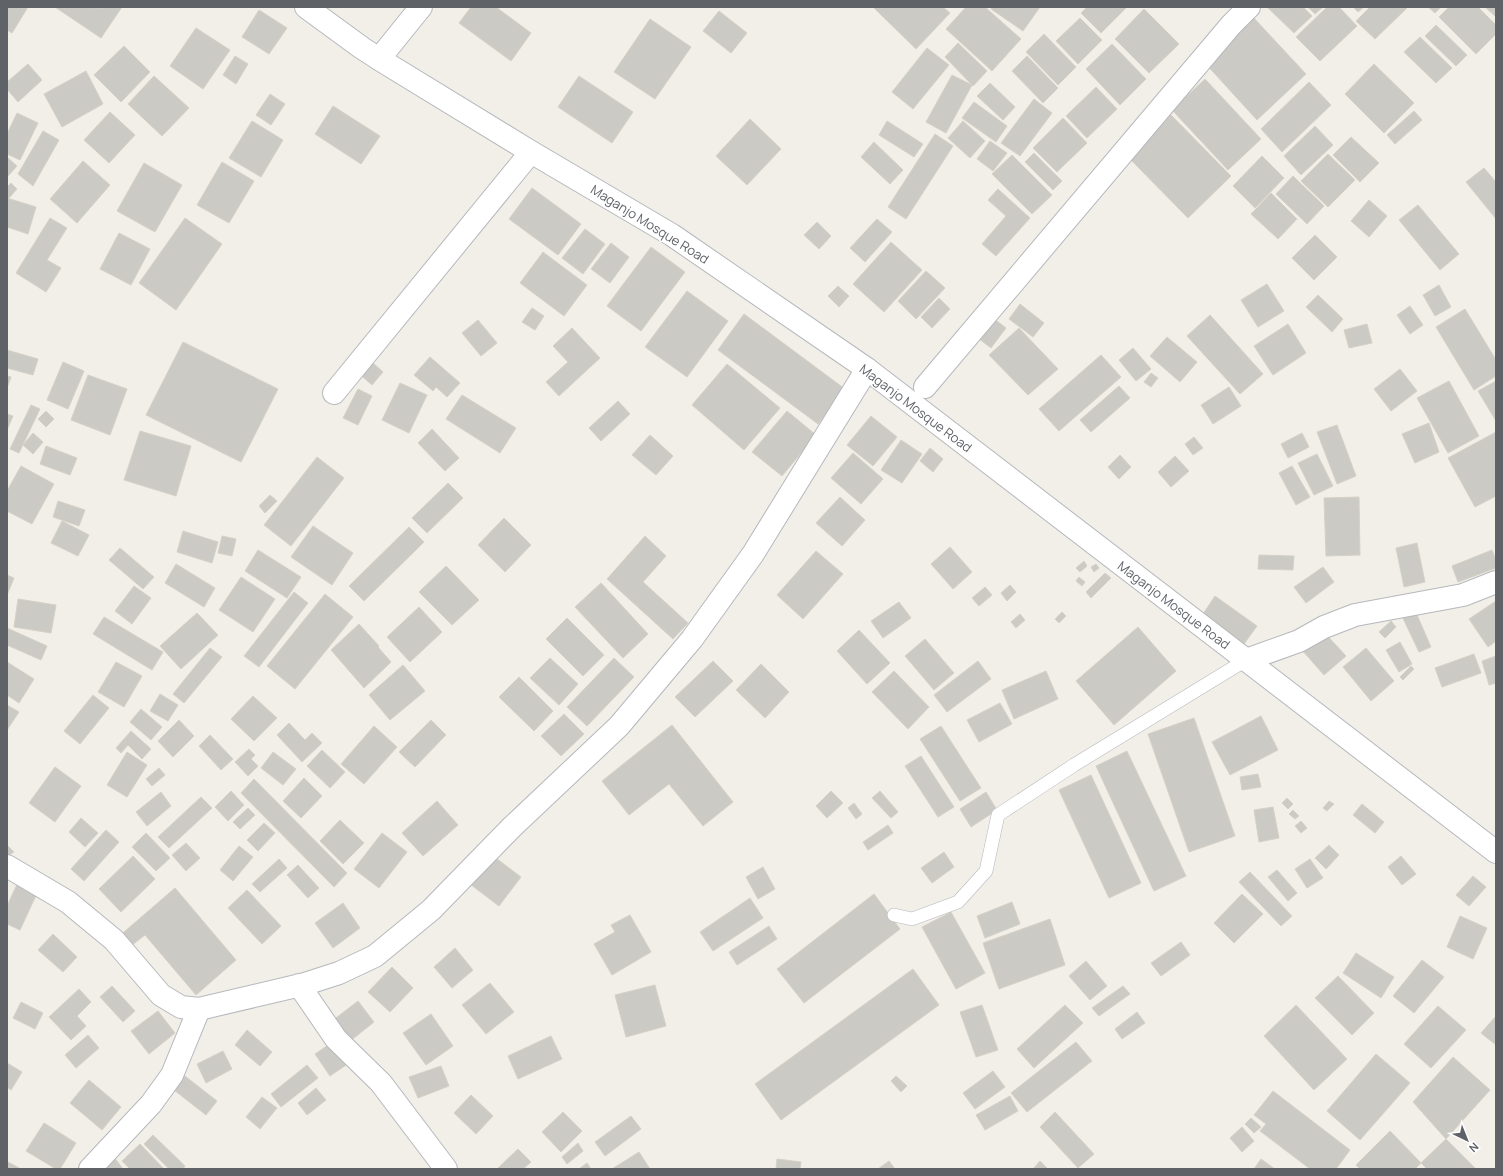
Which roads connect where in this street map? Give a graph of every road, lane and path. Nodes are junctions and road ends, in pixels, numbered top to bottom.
1 (306, 7) edge
2 (422, 7) edge
3 (1249, 7) edge
4 (379, 59) junction
5 (531, 152) junction
6 (867, 369) junction
7 (925, 387) dead end
8 (334, 393) dead end
9 (1496, 582) edge
10 (1246, 660) junction
11 (1496, 852) edge
12 (7, 866) edge
13 (894, 915) dead end
14 (299, 985) junction
15 (199, 1009) junction
16 (90, 1169) edge
17 (446, 1169) edge

1 - 4 street, Maganjo Mosque Road
2 - 4 street
3 - 7 street
4 - 5 street, Maganjo Mosque Road
5 - 6 street, Maganjo Mosque Road
5 - 8 street
6 - 10 street, Maganjo Mosque Road
6 - 14 street
9 - 10 street
10 - 11 street, Maganjo Mosque Road
10 - 13 lane
12 - 15 street
14 - 15 street
14 - 17 street
15 - 16 street

